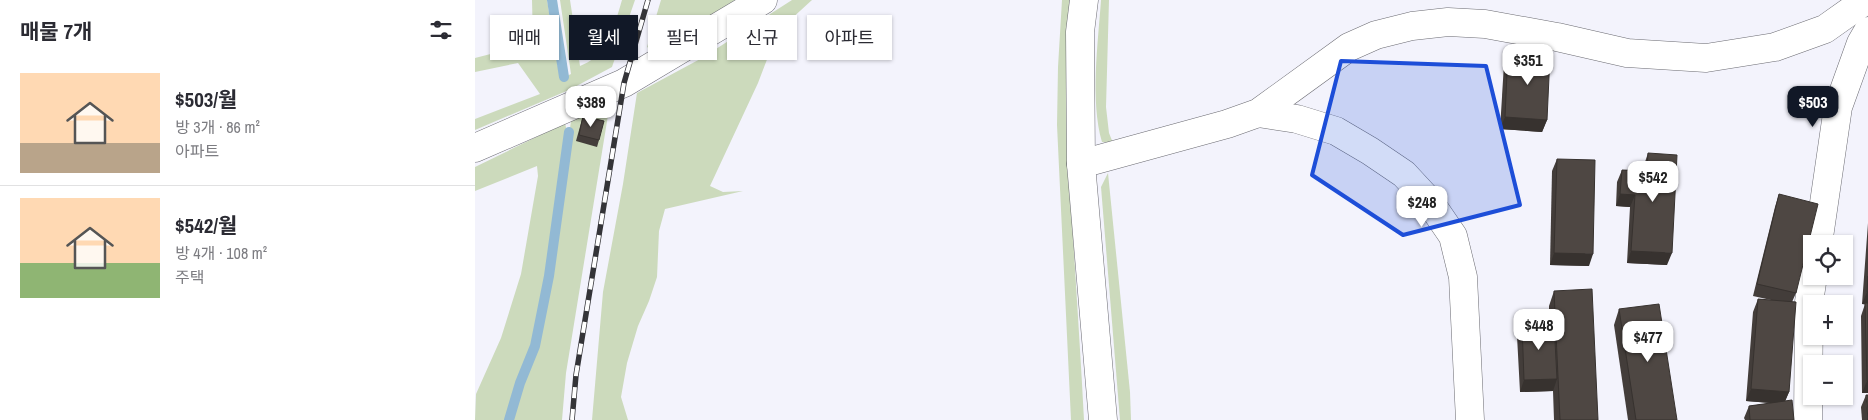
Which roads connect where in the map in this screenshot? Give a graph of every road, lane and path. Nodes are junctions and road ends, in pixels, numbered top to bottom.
1 (763, 0) edge
2 (1084, 0) edge
3 (1866, 0) edge
4 (1868, 30) edge
5 (1258, 113) junction
6 (475, 148) edge
7 (1081, 164) junction
8 (1819, 235) edge
9 (1812, 285) edge
10 (1103, 420) edge
11 (1470, 420) edge
12 (1808, 420) edge

1 - 6 street
2 - 7 street
3 - 5 street
4 - 8 street
5 - 7 street
5 - 11 street
7 - 10 street
9 - 12 street

